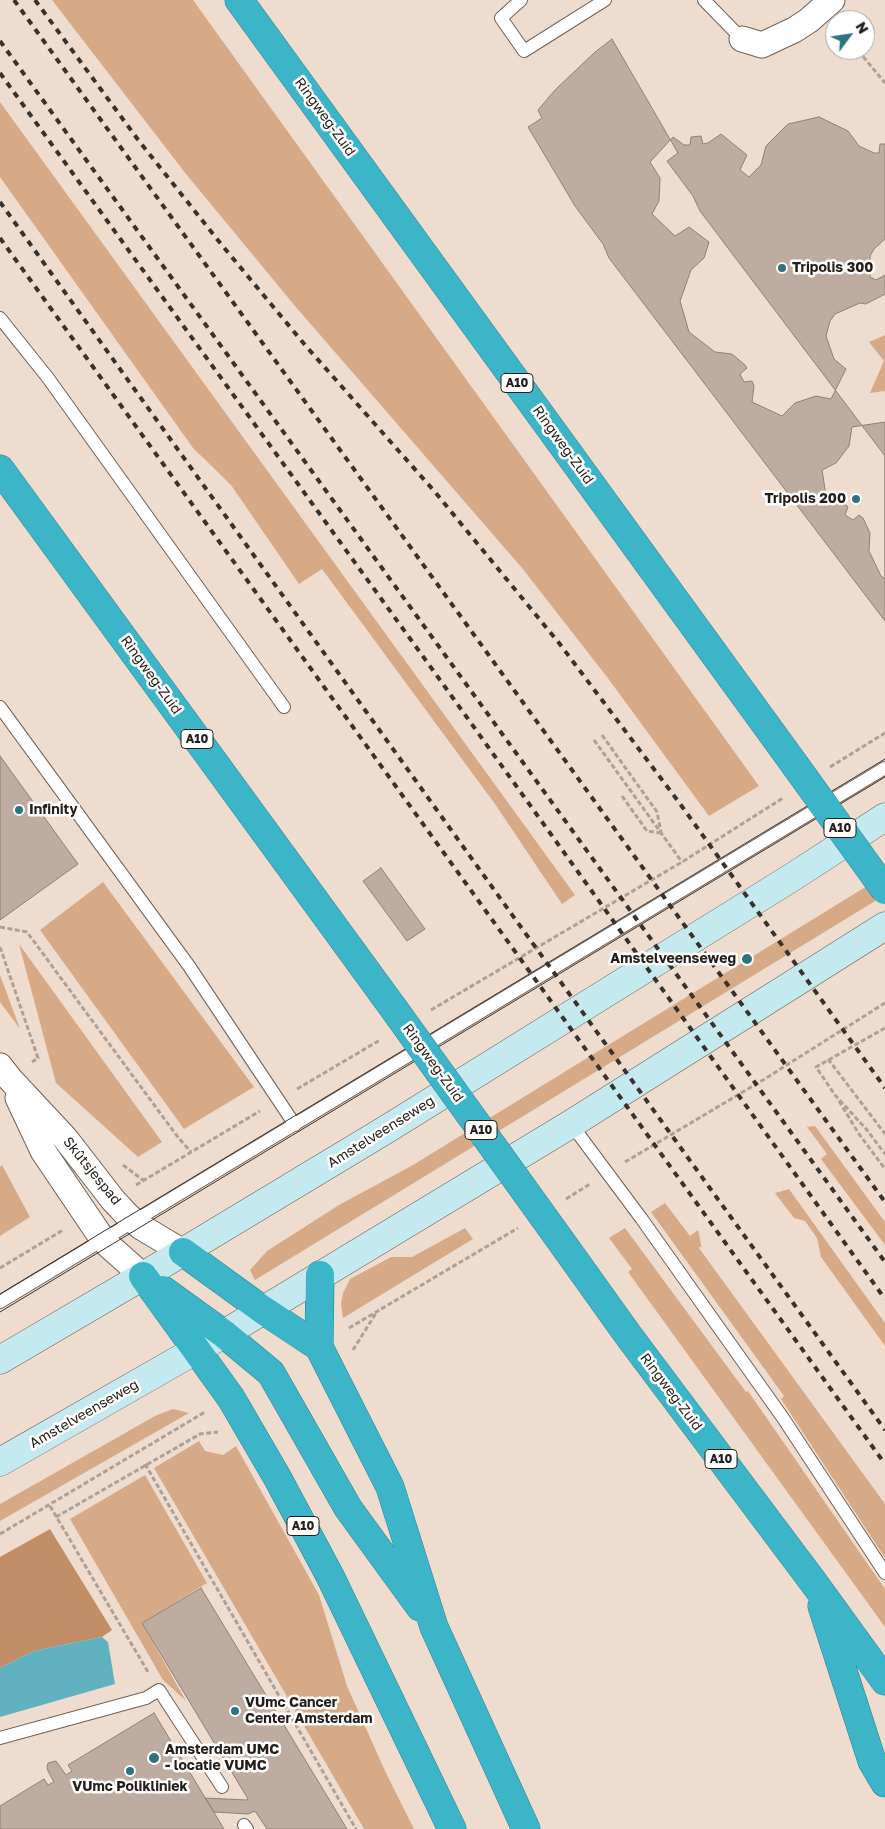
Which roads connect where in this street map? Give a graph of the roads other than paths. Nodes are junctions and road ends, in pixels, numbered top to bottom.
1 (239, 0) edge
2 (521, 0) edge
3 (605, 0) edge
4 (704, 0) edge
5 (832, 0) edge
6 (742, 39) joint
7 (0, 318) edge
8 (0, 469) edge
9 (0, 706) edge
10 (284, 707) dead end
11 (885, 768) edge
12 (885, 817) edge
13 (885, 890) edge
14 (885, 926) edge
15 (5, 1072) edge
16 (571, 1124) junction
17 (296, 1125) junction
18 (135, 1221) junction
19 (104, 1240) junction
20 (183, 1252) junction
21 (320, 1275) junction
22 (143, 1276) junction
23 (0, 1302) edge
24 (263, 1310) junction
25 (224, 1334) junction
26 (319, 1347) junction
27 (196, 1349) junction
28 (0, 1360) edge
29 (0, 1462) edge
30 (885, 1573) edge
31 (814, 1583) junction
32 (434, 1627) junction
33 (885, 1682) edge
34 (0, 1738) edge
35 (885, 1783) edge
36 (222, 1787) dead end
37 (452, 1829) edge
38 (526, 1829) edge

1 - 13 highway, Ringweg-Zuid / A10, bridge
2 - 3 lane
4 - 6 lane
5 - 6 street
7 - 10 lane
8 - 31 highway, Ringweg-Zuid / A10, bridge
9 - 17 lane
11 - 17 lane
12 - 20 main road, Amstelveenseweg
14 - 16 main road, Amstelveenseweg
15 - 18 street, Skûtsjespad
15 - 19 street, Skûtsjespad
16 - 21 main road, Amstelveenseweg
16 - 30 lane
17 - 18 lane
18 - 19 lane
18 - 20 street, Skûtsjespad
19 - 22 street, Skûtsjespad
19 - 23 lane
20 - 22 main road, Amstelveenseweg
20 - 24 highway
21 - 24 main road, Amstelveenseweg
21 - 26 highway
22 - 25 highway
22 - 27 highway
22 - 28 main road, Amstelveenseweg
24 - 25 main road, Amstelveenseweg
24 - 26 highway
25 - 27 main road, Amstelveenseweg
25 - 32 highway
26 - 32 highway
27 - 29 main road, Amstelveenseweg
27 - 37 highway, A10
31 - 33 highway, Ringweg-Zuid / A10
31 - 35 highway, A10
32 - 38 highway
34 - 36 lane

